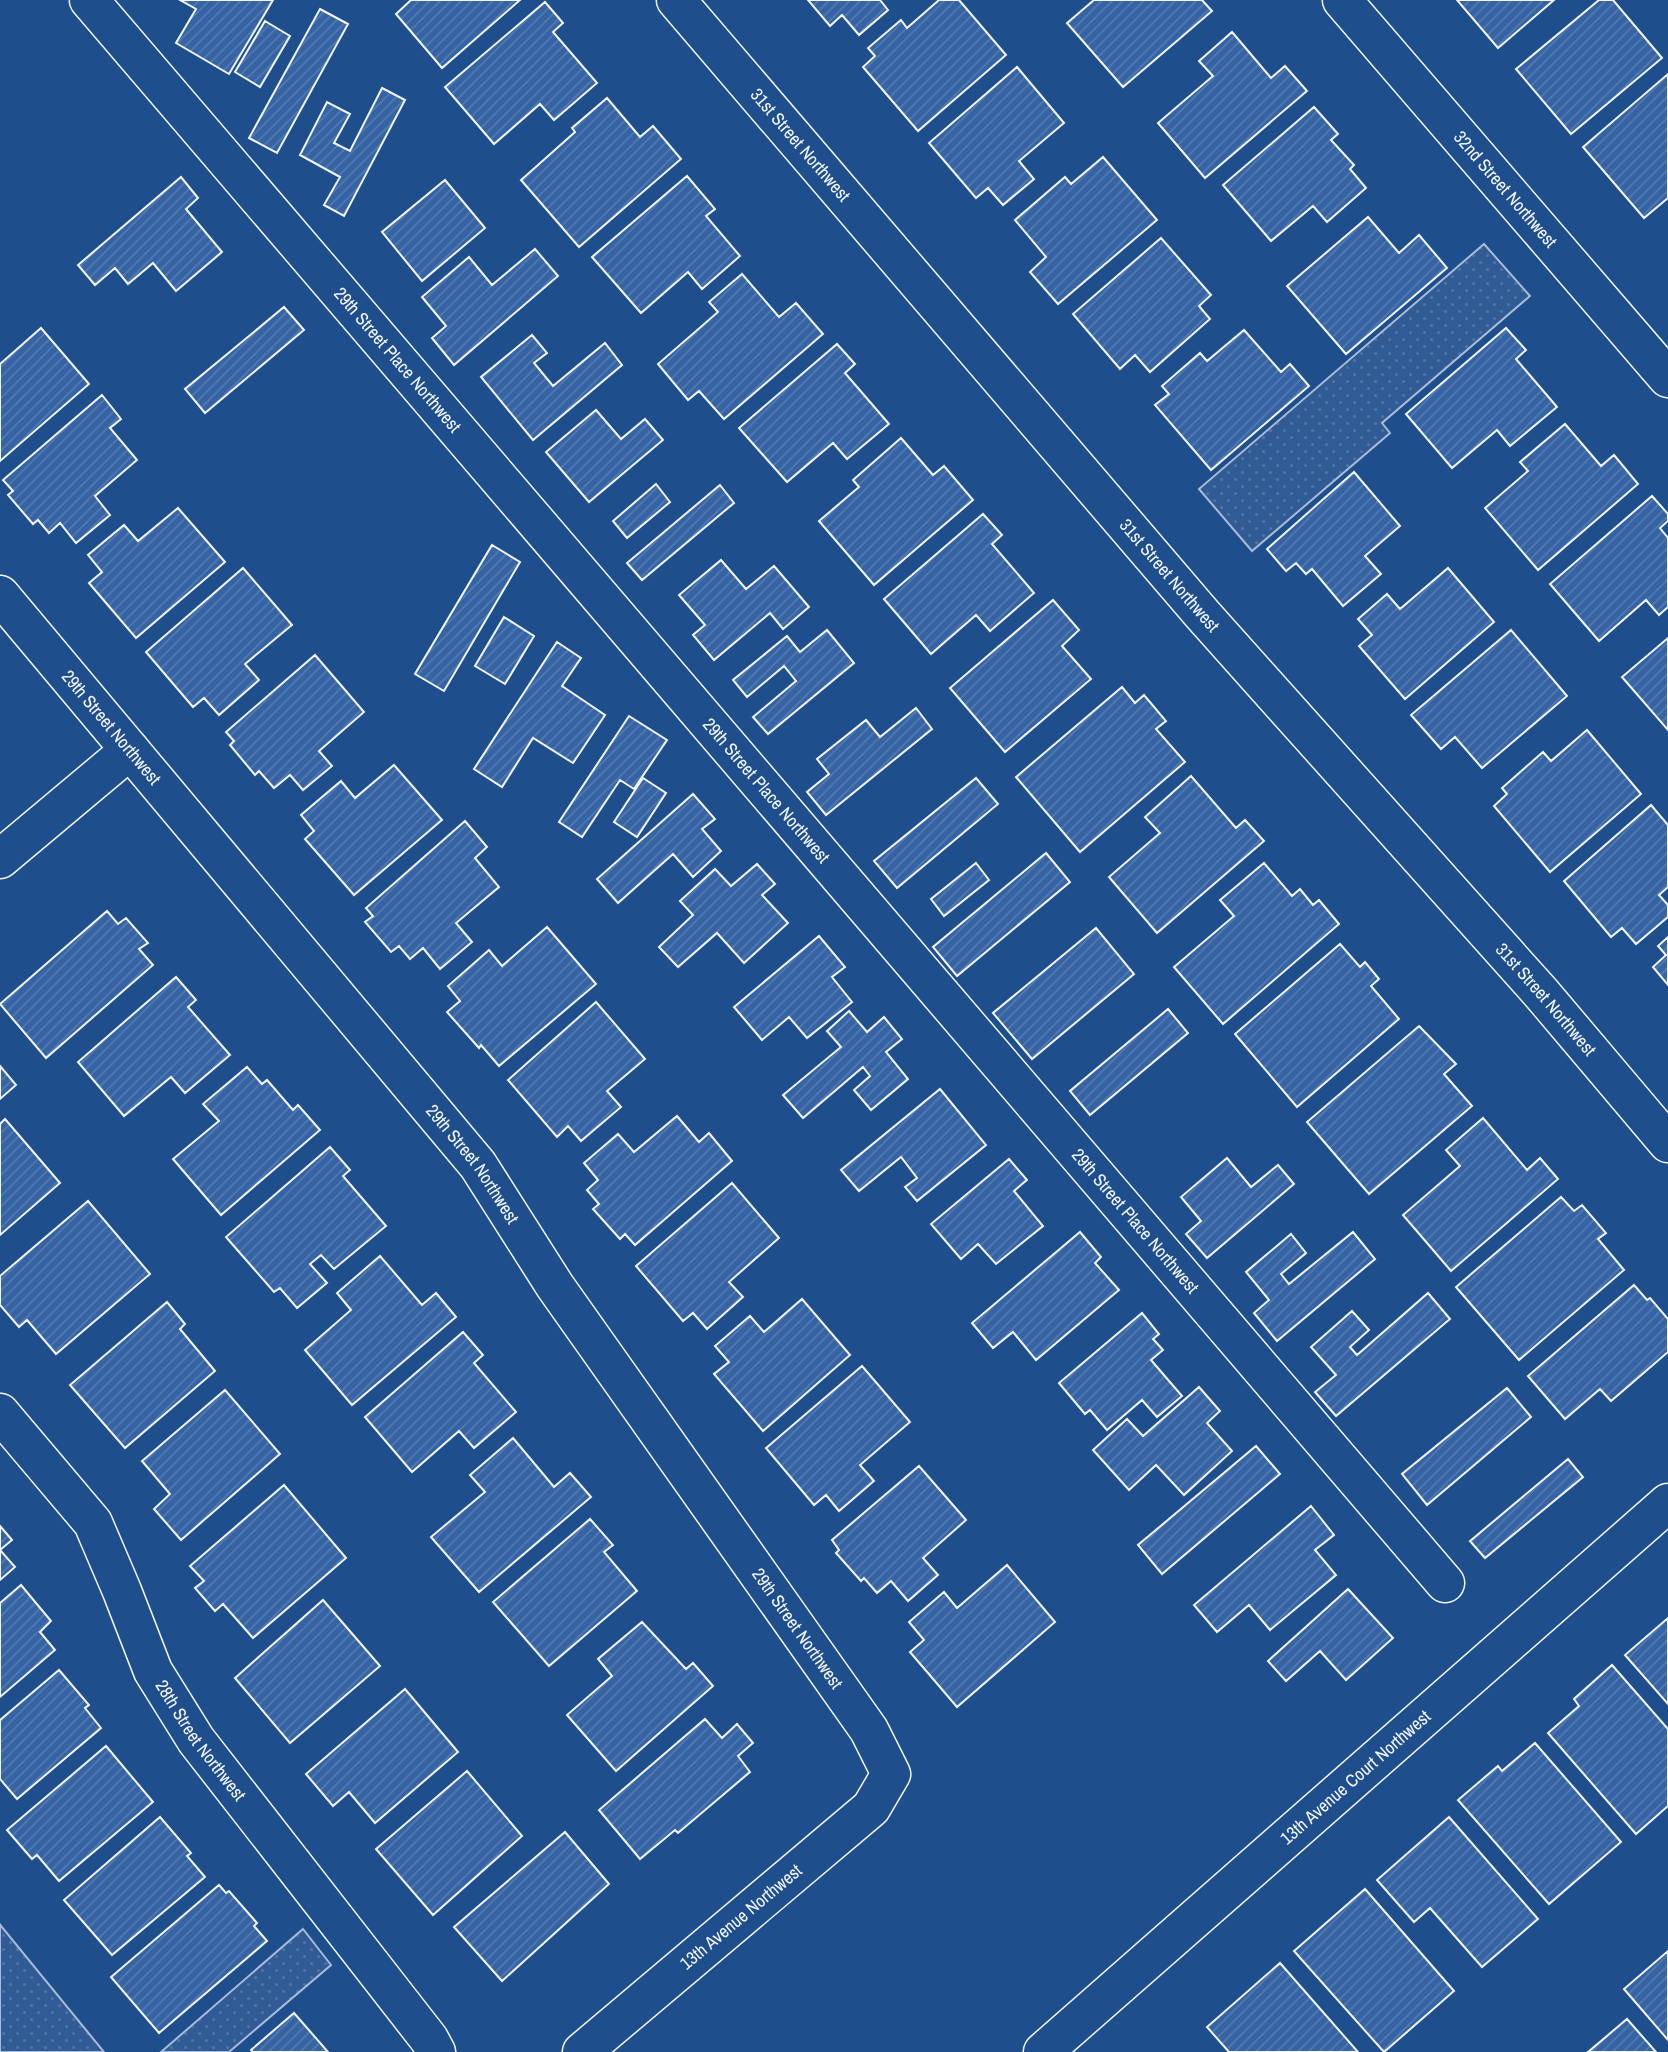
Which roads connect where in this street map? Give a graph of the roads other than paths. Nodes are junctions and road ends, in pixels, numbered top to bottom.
1 (89, 0) edge
2 (676, 0) edge
3 (1342, 0) edge
4 (1668, 378) edge
5 (0, 595) edge
6 (130, 750) junction
7 (0, 859) edge
8 (1668, 1143) edge
9 (0, 1413) edge
10 (1668, 1503) edge
11 (1446, 1583) dead end
12 (891, 1774) joint
13 (436, 2052) edge
14 (582, 2052) edge
15 (1043, 2052) edge

1 - 11 street, 29th Street Place Northwest
2 - 8 street, 31st Street Northwest
3 - 4 street, 32nd Street Northwest
5 - 6 street, 29th Street Northwest
6 - 7 street
6 - 12 street, 29th Street Northwest
9 - 13 street, 28th Street Northwest
10 - 15 street, 13th Avenue Court Northwest
12 - 14 street, 13th Avenue Northwest

